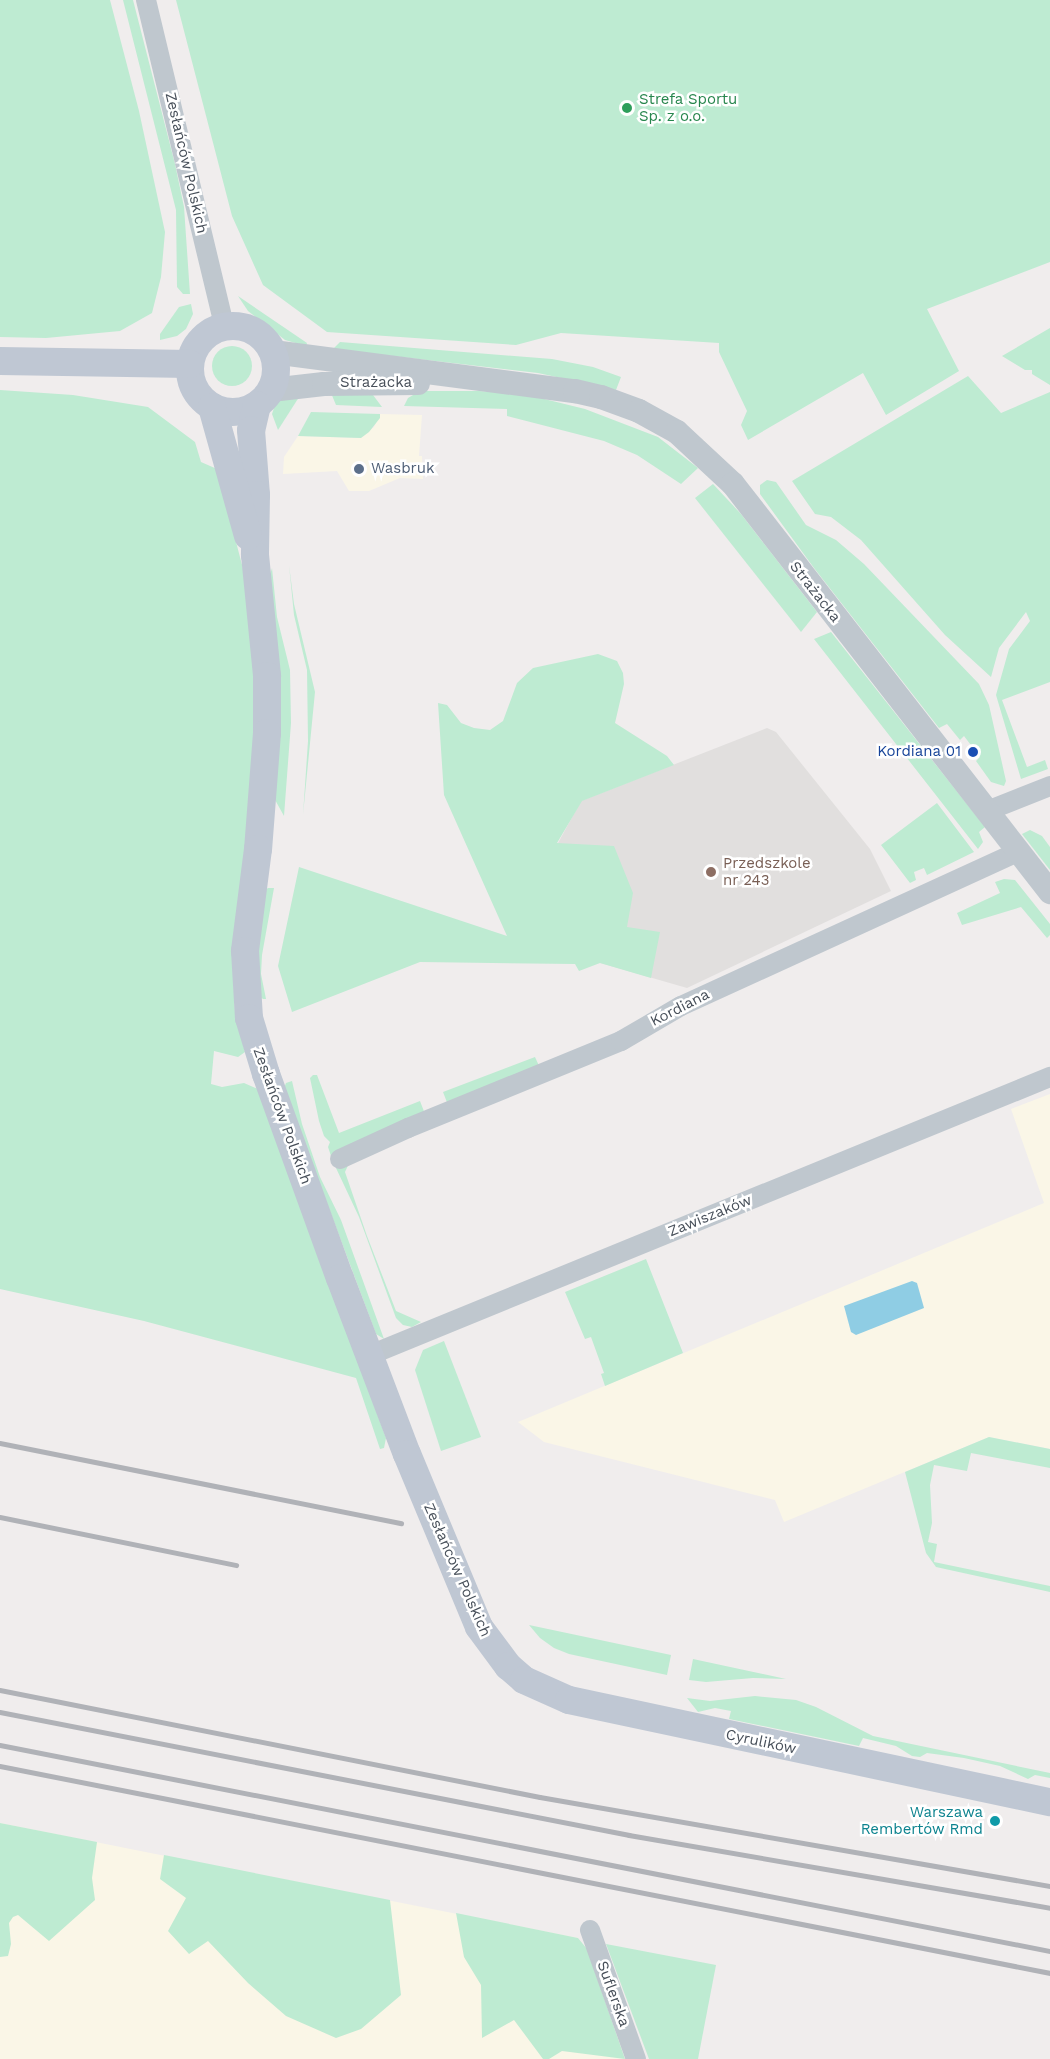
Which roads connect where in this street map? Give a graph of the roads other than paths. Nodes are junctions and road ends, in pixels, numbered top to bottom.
1 (146, 0) edge
2 (224, 326) junction
3 (273, 352) junction
4 (0, 361) edge
5 (190, 364) junction
6 (516, 383) junction
7 (264, 397) junction
8 (212, 407) junction
9 (255, 555) junction
10 (1050, 786) edge
11 (987, 811) junction
12 (1018, 852) junction
13 (1050, 892) edge
14 (1050, 1077) edge
15 (340, 1159) dead end
16 (370, 1355) junction
17 (491, 1645) joint
18 (1050, 1802) edge
19 (590, 1930) dead end
20 (636, 2059) edge

1 - 2 street, Zesłańców Polskich
2 - 3 main road
2 - 5 main road
3 - 6 street, Strażacka
3 - 7 main road
4 - 5 main road
5 - 8 main road
6 - 7 street, Strażacka
6 - 11 street, Strażacka
7 - 8 main road
7 - 9 main road, Zesłańców Polskich
8 - 9 main road, Zesłańców Polskich
9 - 16 main road, Zesłańców Polskich
10 - 11 street
11 - 12 street, Strażacka
12 - 13 street, Strażacka
12 - 15 street, Kordiana
14 - 16 street, Zawiszaków
16 - 17 main road, Zesłańców Polskich
17 - 18 main road, Cyrulików
19 - 20 street, Suflerska

